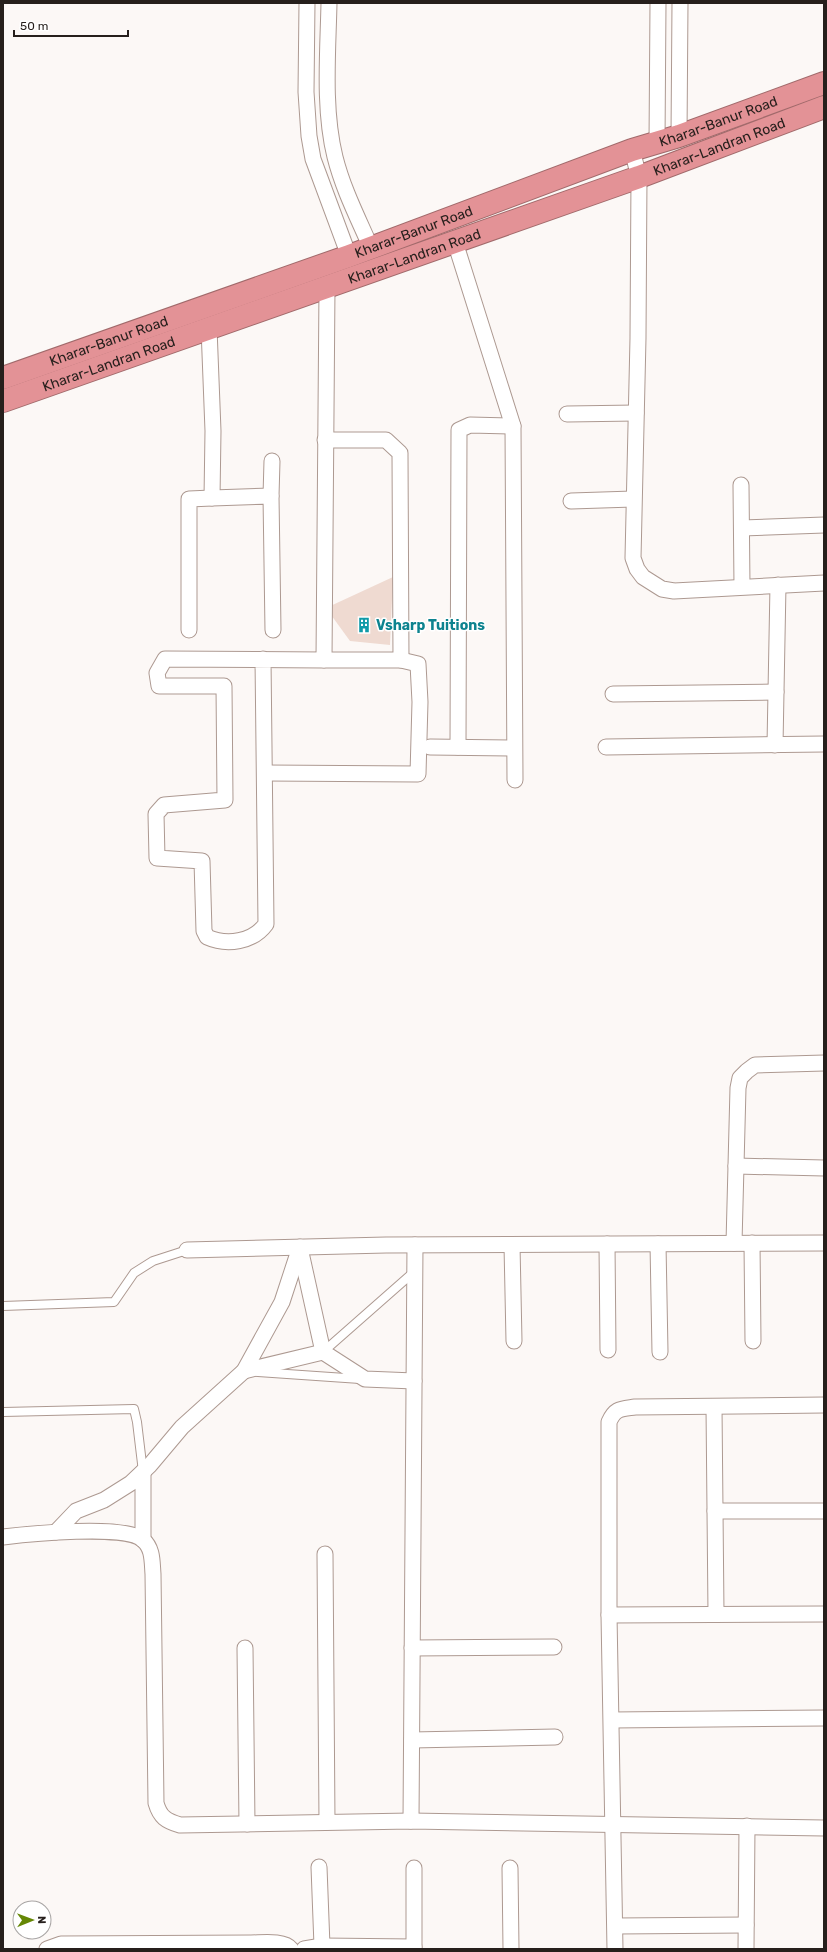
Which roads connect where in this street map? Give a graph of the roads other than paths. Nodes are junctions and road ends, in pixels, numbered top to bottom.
1 (308, 3) edge
2 (328, 3) edge
3 (658, 3) edge
4 (680, 3) edge
5 (824, 83) edge
6 (824, 107) edge
7 (679, 136) junction
8 (657, 143) junction
9 (632, 150) junction
10 (639, 177) junction
11 (455, 242) junction
12 (371, 248) junction
13 (349, 256) junction
14 (327, 288) junction
15 (209, 328) junction
16 (3, 378) edge
17 (3, 400) edge
18 (636, 413) junction
19 (567, 414) dead end
20 (514, 426) junction
21 (325, 440) junction
22 (272, 461) dead end
23 (741, 485) dead end
24 (271, 496) junction
25 (212, 498) junction
26 (633, 499) junction
27 (572, 501) dead end
28 (824, 525) edge
29 (742, 528) junction
30 (824, 583) edge
31 (778, 585) junction
32 (742, 586) junction
33 (189, 630) dead end
34 (273, 630) dead end
35 (263, 659) junction
36 (324, 660) junction
37 (401, 660) junction
38 (776, 692) junction
39 (613, 694) dead end
40 (824, 744) edge
41 (775, 745) junction
42 (430, 747) dead end
43 (458, 747) junction
44 (606, 747) dead end
45 (514, 748) junction
46 (266, 773) junction
47 (515, 780) dead end
48 (824, 1063) edge
49 (736, 1166) junction
50 (824, 1168) edge
51 (734, 1243) junction
52 (752, 1243) junction
53 (824, 1243) edge
54 (608, 1244) junction
55 (658, 1244) junction
56 (415, 1245) junction
57 (512, 1245) junction
58 (300, 1247) junction
59 (187, 1250) joint
60 (415, 1271) junction
61 (3, 1306) edge
62 (514, 1341) dead end
63 (753, 1341) dead end
64 (608, 1350) dead end
65 (323, 1352) junction
66 (660, 1352) dead end
67 (244, 1371) junction
68 (365, 1379) junction
69 (414, 1381) junction
70 (824, 1405) edge
71 (714, 1407) junction
72 (3, 1412) edge
73 (143, 1472) junction
74 (715, 1511) junction
75 (824, 1511) edge
76 (56, 1532) junction
77 (3, 1537) edge
78 (143, 1540) junction
79 (325, 1554) dead end
80 (716, 1613) junction
81 (824, 1614) edge
82 (609, 1615) junction
83 (554, 1647) dead end
84 (245, 1648) dead end
85 (412, 1648) junction
86 (824, 1718) edge
87 (612, 1720) junction
88 (555, 1737) dead end
89 (412, 1740) junction
90 (411, 1821) junction
91 (327, 1822) junction
92 (247, 1824) junction
93 (613, 1826) junction
94 (747, 1826) junction
95 (824, 1828) edge
96 (319, 1866) dead end
97 (414, 1868) dead end
98 (510, 1868) dead end
99 (746, 1925) junction
100 (616, 1926) junction
101 (322, 1946) junction
102 (414, 1948) edge
103 (47, 1949) edge
104 (292, 1949) edge
105 (304, 1949) edge
106 (511, 1949) edge
107 (615, 1949) edge
108 (746, 1949) edge

1 - 13 street
2 - 12 street
3 - 8 street
4 - 7 street
5 - 7 highway, Kharar-Banur Road
6 - 10 highway, Kharar-Landran Road
7 - 8 highway, Kharar-Banur Road
8 - 9 highway, Kharar-Banur Road
9 - 10 street
9 - 12 highway, Kharar-Banur Road
10 - 11 highway, Kharar-Landran Road
10 - 18 street
11 - 14 highway, Kharar-Landran Road
11 - 20 street
12 - 13 highway, Kharar-Banur Road
13 - 16 highway, Kharar-Banur Road
14 - 15 highway, Kharar-Landran Road
14 - 21 street
15 - 17 highway, Kharar-Landran Road
15 - 25 street
18 - 19 street
18 - 26 street
20 - 43 street
20 - 45 street
21 - 36 street
21 - 37 street
22 - 24 street
23 - 29 street
24 - 25 street
24 - 34 street
25 - 33 street
26 - 27 street
26 - 32 street
28 - 29 street
29 - 32 street
30 - 31 street
31 - 32 street
31 - 38 street
35 - 36 street
35 - 46 street
35 - 46 street
36 - 37 street
37 - 46 street
38 - 39 street
38 - 41 street
40 - 41 street
41 - 44 street
42 - 43 street
43 - 45 street
45 - 47 street
48 - 49 street
49 - 50 street
49 - 51 street
51 - 52 street
51 - 55 street
52 - 53 street
52 - 63 street
54 - 55 street
54 - 57 street
54 - 64 street
55 - 66 street
56 - 57 street
56 - 58 street
56 - 60 street
57 - 62 street
58 - 59 street
58 - 65 street
58 - 67 street
59 - 61 lane
60 - 65 lane
60 - 69 street
65 - 67 street
65 - 68 street
67 - 68 lane
67 - 73 street
68 - 69 street
69 - 85 street
70 - 71 street
71 - 74 street
71 - 82 street
72 - 73 lane
73 - 76 street
73 - 78 street
74 - 75 street
74 - 80 street
76 - 77 street
76 - 78 street
78 - 92 street
79 - 91 street
80 - 81 street
80 - 82 street
82 - 87 street
83 - 85 street
84 - 92 street
85 - 89 street
86 - 87 street
87 - 93 street
88 - 89 street
89 - 90 street
90 - 91 street
90 - 93 street
91 - 92 street
93 - 94 street
93 - 100 street
94 - 95 street
94 - 99 street
96 - 101 street
97 - 102 street
98 - 106 street
99 - 100 street
99 - 108 street
100 - 107 street
101 - 102 street
101 - 105 street
103 - 104 street

